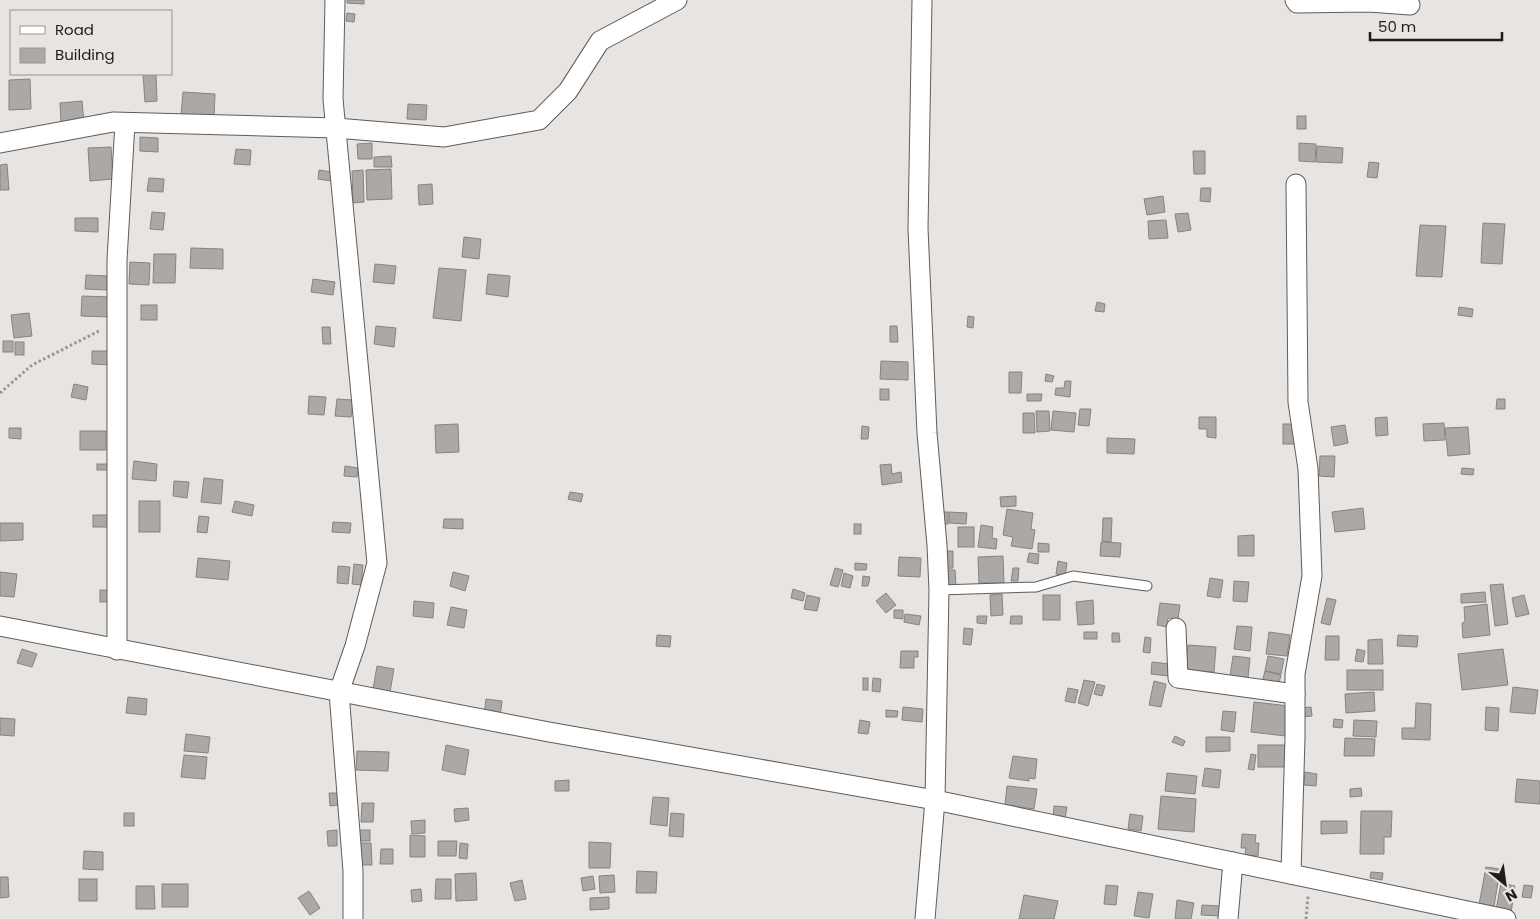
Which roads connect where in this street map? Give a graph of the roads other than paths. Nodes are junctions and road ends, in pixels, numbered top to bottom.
1 (335, 0) edge
2 (677, 0) edge
3 (922, 0) edge
4 (1295, 0) edge
5 (1410, 5) dead end
6 (125, 123) junction
7 (336, 128) junction
8 (0, 143) edge
9 (1296, 184) dead end
10 (1147, 586) dead end
11 (938, 590) junction
12 (0, 626) edge
13 (1176, 628) dead end
14 (117, 650) junction
15 (339, 692) junction
16 (1295, 694) junction
17 (935, 800) junction
18 (1233, 862) junction
19 (1291, 874) junction
20 (353, 919) edge
21 (925, 919) edge
22 (1228, 919) edge
23 (1506, 919) edge

1 - 7 street
2 - 7 street
3 - 11 street
4 - 5 street
6 - 7 street
6 - 8 street
6 - 14 street
7 - 15 street
9 - 16 street
10 - 11 lane
11 - 17 street
12 - 14 street
13 - 16 street
14 - 15 street
15 - 17 street
15 - 20 street
16 - 19 street
17 - 18 street
17 - 21 street
18 - 19 street
18 - 22 street
19 - 23 street

